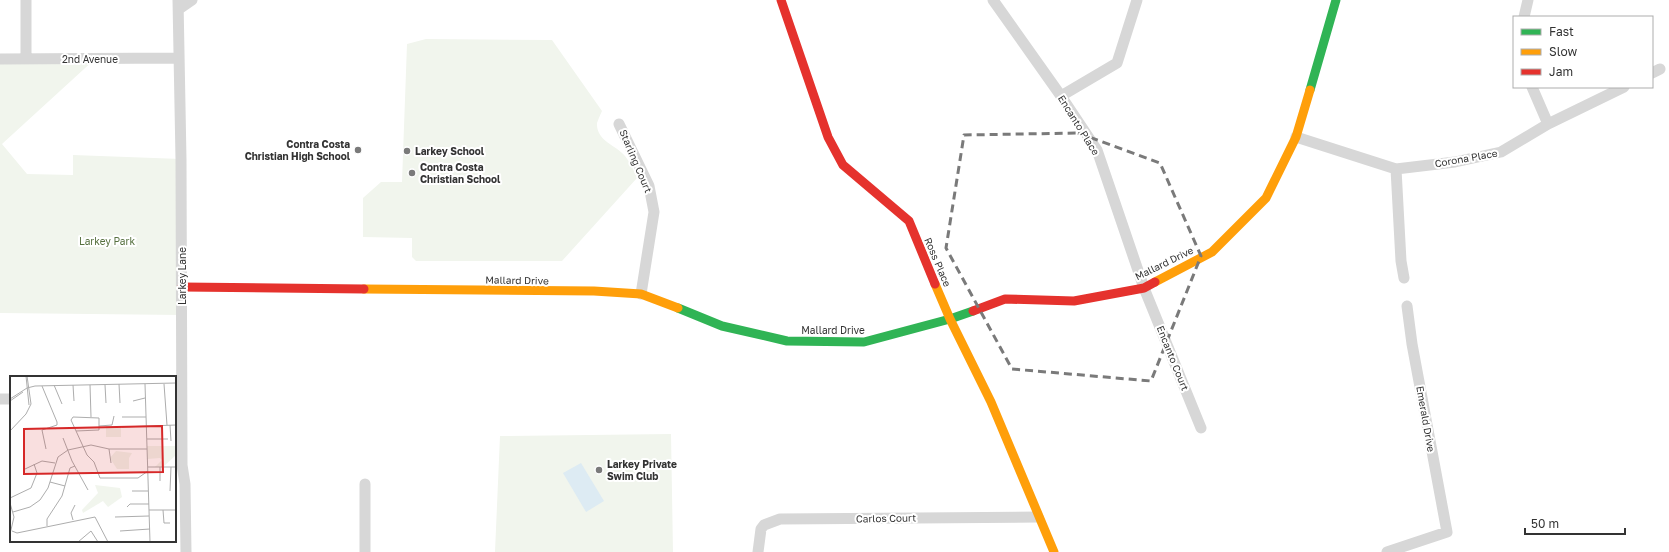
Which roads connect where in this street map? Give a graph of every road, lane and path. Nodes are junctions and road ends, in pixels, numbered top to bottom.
1 (26, 0) edge
2 (192, 0) edge
3 (781, 0) edge
4 (993, 0) edge
5 (1137, 0) edge
6 (1336, 0) edge
7 (1528, 0) edge
8 (178, 5) edge
9 (1524, 16) edge
10 (180, 58) junction
11 (0, 59) edge
12 (26, 59) junction
13 (1532, 88) edge
14 (1622, 88) edge
15 (1061, 96) junction
16 (619, 124) dead end
17 (1548, 124) junction
18 (1296, 137) junction
19 (1396, 169) junction
20 (1404, 278) dead end
21 (182, 287) junction
22 (1144, 288) junction
23 (642, 294) junction
24 (1407, 306) dead end
25 (950, 319) junction
26 (178, 403) edge
27 (1201, 428) dead end
28 (365, 484) dead end
29 (1038, 517) junction
30 (186, 552) edge
31 (365, 552) edge
32 (758, 552) edge
33 (1054, 552) edge
34 (1388, 552) edge

1 - 12 street
2 - 8 street
3 - 25 street, Ross Place
4 - 15 street, Encanto Place
5 - 15 street
6 - 18 street, Mallard Drive
7 - 9 street
8 - 10 street, Larkey Lane
10 - 12 street, 2nd Avenue
10 - 21 street, Larkey Lane
11 - 12 street, 2nd Avenue
13 - 17 street
14 - 17 street, Corona Place
15 - 22 street, Encanto Place
16 - 23 street, Starling Court
17 - 19 street, Corona Place
18 - 19 street, Corona Place
18 - 22 street, Mallard Drive
19 - 20 street
21 - 23 street, Mallard Drive
21 - 26 street, Larkey Lane
22 - 25 street, Mallard Drive
22 - 27 street, Encanto Court
23 - 25 street, Mallard Drive
24 - 34 street, Emerald Drive
25 - 29 street, Ross Place
26 - 30 street, Larkey Lane
28 - 31 street
29 - 32 street, Carlos Court
29 - 33 street, Ross Place

